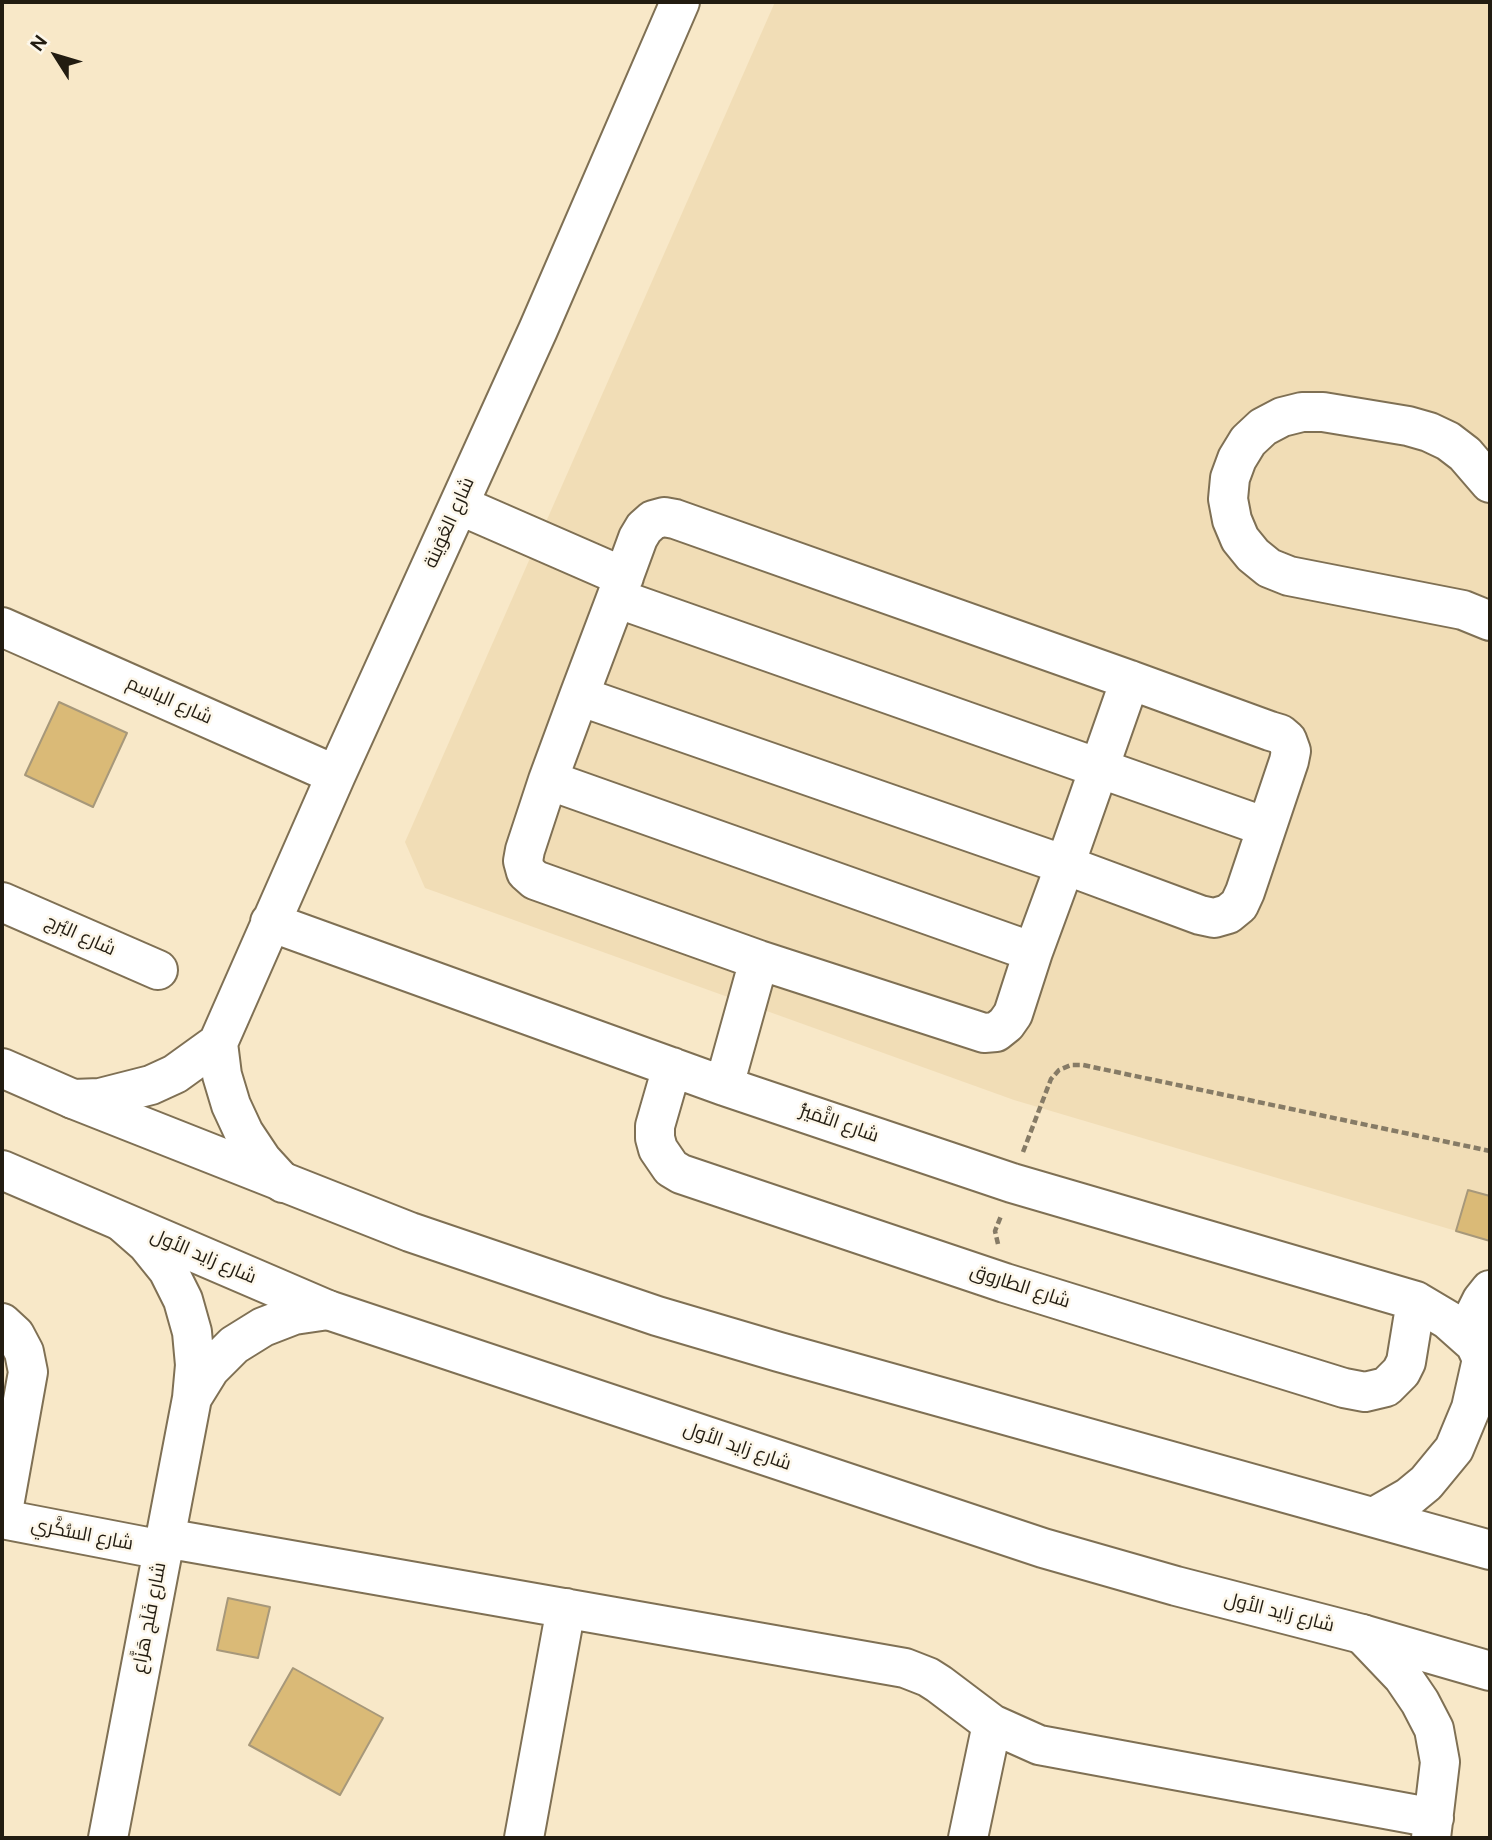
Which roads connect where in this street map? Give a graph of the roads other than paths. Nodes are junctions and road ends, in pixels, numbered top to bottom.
1 (680, 2) edge
2 (1490, 483) edge
3 (459, 505) junction
4 (620, 587) junction
5 (1490, 621) edge
6 (2, 627) edge
7 (1130, 680) junction
8 (579, 696) junction
9 (1099, 768) junction
10 (335, 775) junction
11 (548, 780) junction
12 (1266, 827) junction
13 (1065, 865) junction
14 (2, 902) edge
15 (270, 922) junction
16 (1033, 952) junction
17 (760, 960) junction
18 (158, 970) dead end
19 (218, 1043) junction
20 (672, 1067) junction
21 (2, 1068) edge
22 (723, 1086) junction
23 (74, 1100) junction
24 (2, 1170) edge
25 (283, 1183) junction
26 (123, 1223) junction
27 (1490, 1290) edge
28 (1416, 1301) junction
29 (328, 1310) junction
30 (2, 1323) edge
31 (1482, 1358) edge
32 (192, 1398) junction
33 (1374, 1517) junction
34 (2, 1518) edge
35 (164, 1544) junction
36 (1490, 1550) edge
37 (566, 1608) junction
38 (1362, 1634) junction
39 (1490, 1671) edge
40 (992, 1724) junction
41 (1432, 1828) edge
42 (108, 1838) edge
43 (524, 1838) edge
44 (968, 1838) edge

1 - 3 main road, شارع العُوَينة
2 - 5 main road
3 - 4 main road
3 - 10 main road, شارع العُوَينة
4 - 7 main road
4 - 8 main road
4 - 9 main road
6 - 10 main road, شارع الباسِم
7 - 9 main road
7 - 12 main road
8 - 11 main road
8 - 13 main road
9 - 12 main road
9 - 13 main road
10 - 15 main road, شارع العُوَينة
11 - 16 main road
11 - 17 main road
12 - 13 main road
13 - 16 main road
14 - 18 main road, شارع البُرج
15 - 19 main road, شارع العُوَينة
15 - 20 main road, شارع التَّمَيُّز
16 - 17 main road
17 - 22 main road
19 - 23 main road
19 - 25 main road
20 - 22 main road, شارع التَّمَيُّز
20 - 28 main road, شارع الطاروق
21 - 23 main road
22 - 28 main road, شارع التَّمَيُّز
23 - 25 main road
24 - 26 main road, شارع زايد الأول
25 - 33 main road
26 - 29 main road, شارع زايد الأول
26 - 32 main road, شارع فَلَج هَزَّاع
27 - 28 main road, شارع التَّمَيُّز
27 - 31 main road
28 - 31 main road, شارع التَّمَيُّز
29 - 32 main road, شارع فَلَج هَزَّاع
29 - 38 main road, شارع زايد الأول
30 - 34 main road
31 - 33 main road
32 - 35 main road, شارع فَلَج هَزَّاع
33 - 36 main road
34 - 35 main road, شارع السُّكَّري
35 - 37 main road, شارع السُّكَّري
35 - 42 main road, شارع فَلَج هَزَّاع
37 - 40 main road, شارع السُّكَّري
37 - 43 main road
38 - 39 main road, شارع زايد الأول
38 - 41 main road
40 - 41 main road, شارع السُّكَّري
40 - 44 main road

